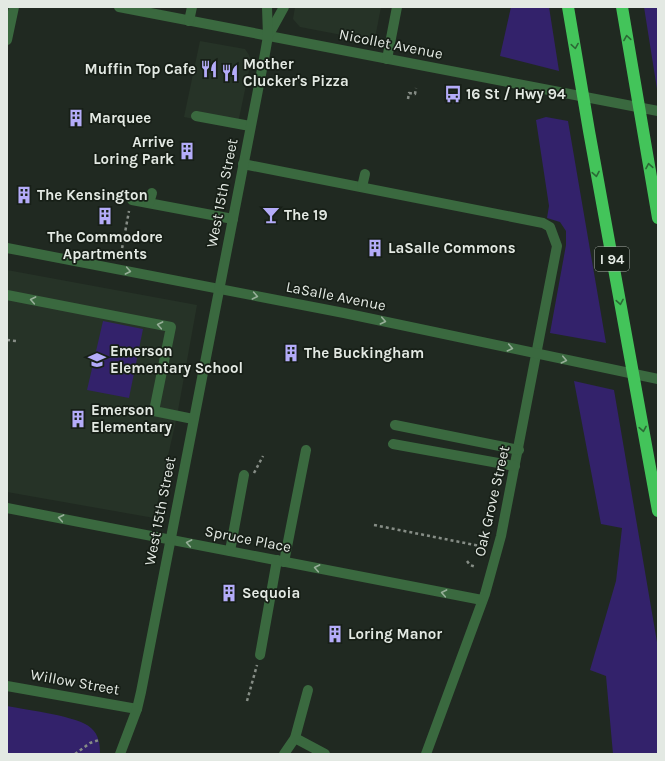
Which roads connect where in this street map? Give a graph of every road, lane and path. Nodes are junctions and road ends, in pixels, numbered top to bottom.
1 (14, 7) edge
2 (119, 7) edge
3 (192, 7) edge
4 (267, 7) edge
5 (284, 7) edge
6 (397, 7) edge
7 (568, 7) edge
8 (622, 7) edge
9 (189, 21) junction
10 (268, 36) junction
11 (7, 40) edge
12 (387, 59) junction
13 (416, 88) dead end
14 (408, 99) dead end
15 (658, 111) edge
16 (196, 116) dead end
17 (250, 126) junction
18 (243, 164) junction
19 (365, 174) dead end
20 (362, 187) junction
21 (152, 193) dead end
22 (132, 200) joint
23 (150, 203) junction
24 (658, 218) edge
25 (232, 219) junction
26 (7, 248) edge
27 (121, 254) dead end
28 (219, 289) junction
29 (7, 295) edge
30 (7, 340) edge
31 (16, 341) dead end
32 (537, 354) junction
33 (658, 379) edge
34 (193, 419) junction
35 (396, 425) dead end
36 (393, 444) dead end
37 (306, 450) dead end
38 (519, 450) junction
39 (263, 456) dead end
40 (515, 466) junction
41 (247, 475) joint
42 (7, 508) edge
43 (658, 511) edge
44 (374, 525) dead end
45 (170, 539) junction
46 (480, 546) dead end
47 (230, 551) junction
48 (281, 561) junction
49 (467, 561) dead end
50 (476, 567) dead end
51 (482, 600) junction
52 (260, 655) joint
53 (7, 686) edge
54 (308, 690) dead end
55 (247, 701) dead end
56 (137, 708) junction
57 (295, 738) junction
58 (99, 740) dead end
59 (75, 754) edge
60 (120, 754) edge
61 (284, 754) edge
62 (324, 754) edge
63 (426, 754) edge

1 - 11 street
2 - 9 street, Nicollet Avenue
3 - 9 street
4 - 10 street
5 - 10 street
6 - 12 street
7 -> 43 highway, I 94
24 -> 8 highway
9 - 10 street, Nicollet Avenue
10 - 12 street, Nicollet Avenue
10 - 17 street, West 15th Street
12 - 15 street, Nicollet Avenue
13 - 14 path
16 - 17 street
17 - 18 street, West 15th Street
18 - 20 street
18 - 25 street, West 15th Street
19 - 20 street
20 - 32 street, Oak Grove Street
21 - 23 street
22 - 23 street
22 - 27 path
23 - 25 street
25 - 28 street, West 15th Street
26 -> 28 street, LaSalle Avenue
28 -> 32 street, LaSalle Avenue
28 - 34 street, West 15th Street
34 -> 29 street
30 - 31 path
32 -> 33 street, LaSalle Avenue
32 - 38 street, Oak Grove Street
34 - 45 street, West 15th Street
35 - 38 street
36 - 40 street
37 - 48 street
38 - 40 street, Oak Grove Street
39 - 41 path
40 - 51 street, Oak Grove Street
41 - 47 street
45 -> 42 street, Spruce Place
44 - 46 path
47 -> 45 street, Spruce Place
45 - 56 street, West 15th Street
47 - 48 street, Spruce Place
51 -> 48 street, Spruce Place
48 - 52 street
49 - 50 path
51 - 63 street, Oak Grove Street
52 - 55 path
53 - 56 street, Willow Street
54 - 57 street
56 - 60 street, West 15th Street
57 - 61 street
57 - 62 street
58 - 59 path

